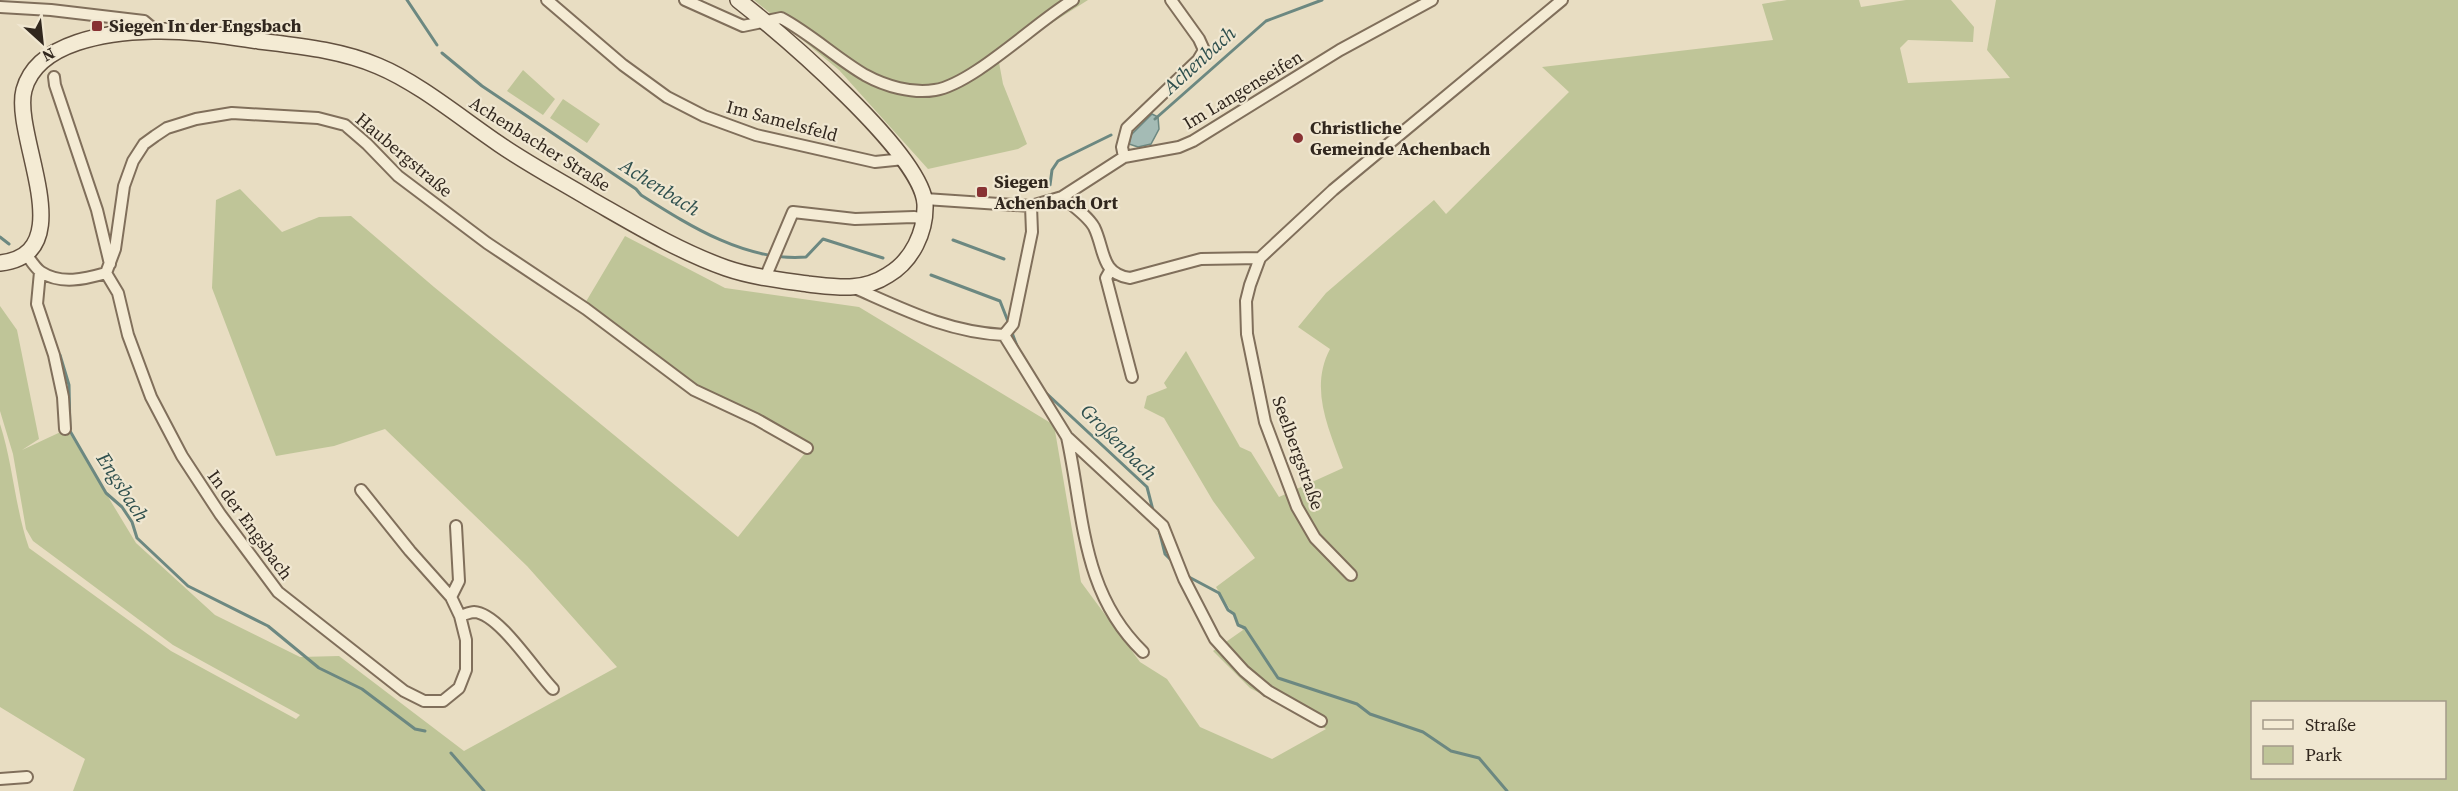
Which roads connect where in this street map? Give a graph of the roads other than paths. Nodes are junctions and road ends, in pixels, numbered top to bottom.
1 (547, 0) edge
2 (685, 0) edge
3 (738, 0) edge
4 (1073, 0) edge
5 (1171, 0) edge
6 (1432, 0) edge
7 (1562, 0) edge
8 (0, 7) edge
9 (764, 20) junction
10 (156, 31) junction
11 (54, 77) dead end
12 (1124, 157) junction
13 (904, 159) junction
14 (1062, 197) junction
15 (925, 199) junction
16 (1031, 206) junction
17 (924, 219) junction
18 (26, 254) junction
19 (1260, 258) junction
20 (0, 262) edge
21 (108, 269) junction
22 (1110, 271) junction
23 (40, 272) junction
24 (765, 278) junction
25 (855, 288) junction
26 (1004, 335) junction
27 (1132, 377) dead end
28 (64, 429) dead end
29 (1066, 437) junction
30 (807, 448) dead end
31 (361, 490) dead end
32 (456, 526) dead end
33 (1351, 575) dead end
34 (451, 597) junction
35 (460, 616) junction
36 (1143, 652) dead end
37 (553, 689) dead end
38 (1322, 721) dead end
39 (27, 777) dead end
40 (0, 779) edge

1 - 13 street, Im Samelsfeld
2 - 9 street
3 - 9 main road, Achenbacher Straße
4 - 9 street
5 - 12 street
6 - 12 street, Im Langenseifen
7 - 19 street, Seelbergstraße
8 - 10 street
9 - 13 main road, Achenbacher Straße
10 - 18 main road, Achenbacher Straße
10 - 24 main road, Achenbacher Straße
11 - 21 street, In der Engsbach
12 - 14 street, Im Langenseifen
13 - 15 main road, Achenbacher Straße
14 - 16 street, Im Langenseifen
14 - 22 street
15 - 16 street, Im Langenseifen
15 - 17 main road, Achenbacher Straße
16 - 26 street
17 - 24 street
17 - 25 main road, Achenbacher Straße
18 - 20 main road
18 - 23 street
19 - 22 street
19 - 33 street, Seelbergstraße
21 - 23 street
21 - 30 street, Haubergstraße
21 - 35 street, In der Engsbach
22 - 27 street
23 - 28 street
24 - 25 main road, Achenbacher Straße
25 - 26 street
26 - 29 street
29 - 36 street
29 - 38 street
31 - 34 street, In der Engsbach
32 - 34 street
34 - 35 street, In der Engsbach
35 - 37 street
39 - 40 street

